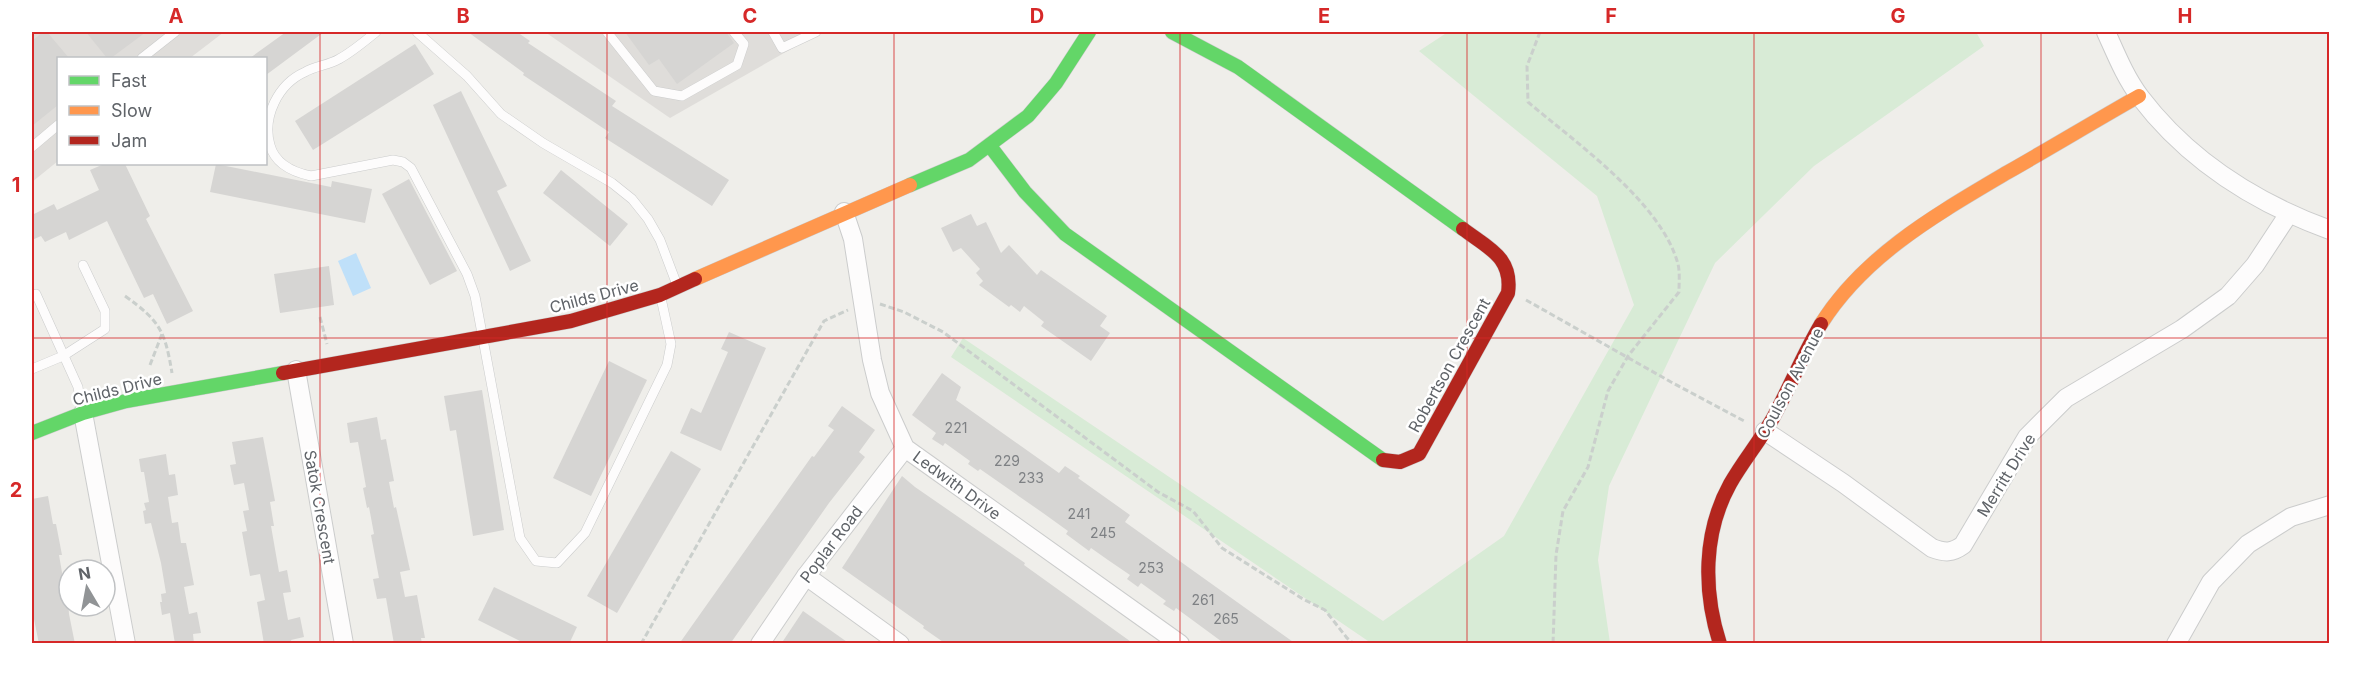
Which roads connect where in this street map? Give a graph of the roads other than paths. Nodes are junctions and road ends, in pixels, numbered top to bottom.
1 (175, 32) edge
2 (376, 32) edge
3 (417, 32) edge
4 (607, 32) edge
5 (734, 32) edge
6 (773, 32) edge
7 (816, 32) edge
8 (1089, 32) edge
9 (1172, 32) edge
10 (2106, 32) edge
11 (143, 57) edge
12 (2139, 96) junction
13 (57, 126) edge
14 (990, 146) junction
15 (32, 147) edge
16 (843, 212) junction
17 (2288, 215) junction
18 (2330, 230) edge
19 (82, 265) dead end
20 (678, 287) junction
21 (36, 294) dead end
22 (660, 295) junction
23 (483, 336) junction
24 (63, 356) junction
25 (32, 369) edge
26 (296, 370) junction
27 (83, 413) junction
28 (1765, 431) junction
29 (32, 433) edge
30 (905, 448) junction
31 (2330, 505) edge
32 (806, 576) junction
33 (126, 644) edge
34 (344, 644) edge
35 (760, 644) edge
36 (900, 644) edge
37 (1180, 644) edge
38 (1720, 644) edge
39 (2176, 644) edge

1 - 11 lane
2 - 23 lane
3 - 20 lane
4 - 5 lane
6 - 7 lane
8 - 14 street, Childs Drive
9 - 14 street, Robertson Crescent
10 - 12 street
12 - 17 street
12 - 28 street, Coulson Avenue
13 - 15 lane
14 - 16 street, Childs Drive
16 - 20 street, Childs Drive
16 - 30 street, Ledwith Drive
17 - 18 street
17 - 28 street, Merritt Drive
19 - 24 lane
20 - 22 street, Childs Drive
21 - 24 lane
22 - 23 street, Childs Drive
22 - 23 lane
23 - 26 street, Childs Drive
24 - 25 lane
24 - 27 lane
26 - 27 street, Childs Drive
26 - 34 street, Satok Crescent
27 - 29 street, Childs Drive
27 - 33 street
28 - 38 street, Coulson Avenue
30 - 32 street, Poplar Road
30 - 37 street, Ledwith Drive
31 - 39 street
32 - 35 street, Poplar Road
32 - 36 street

